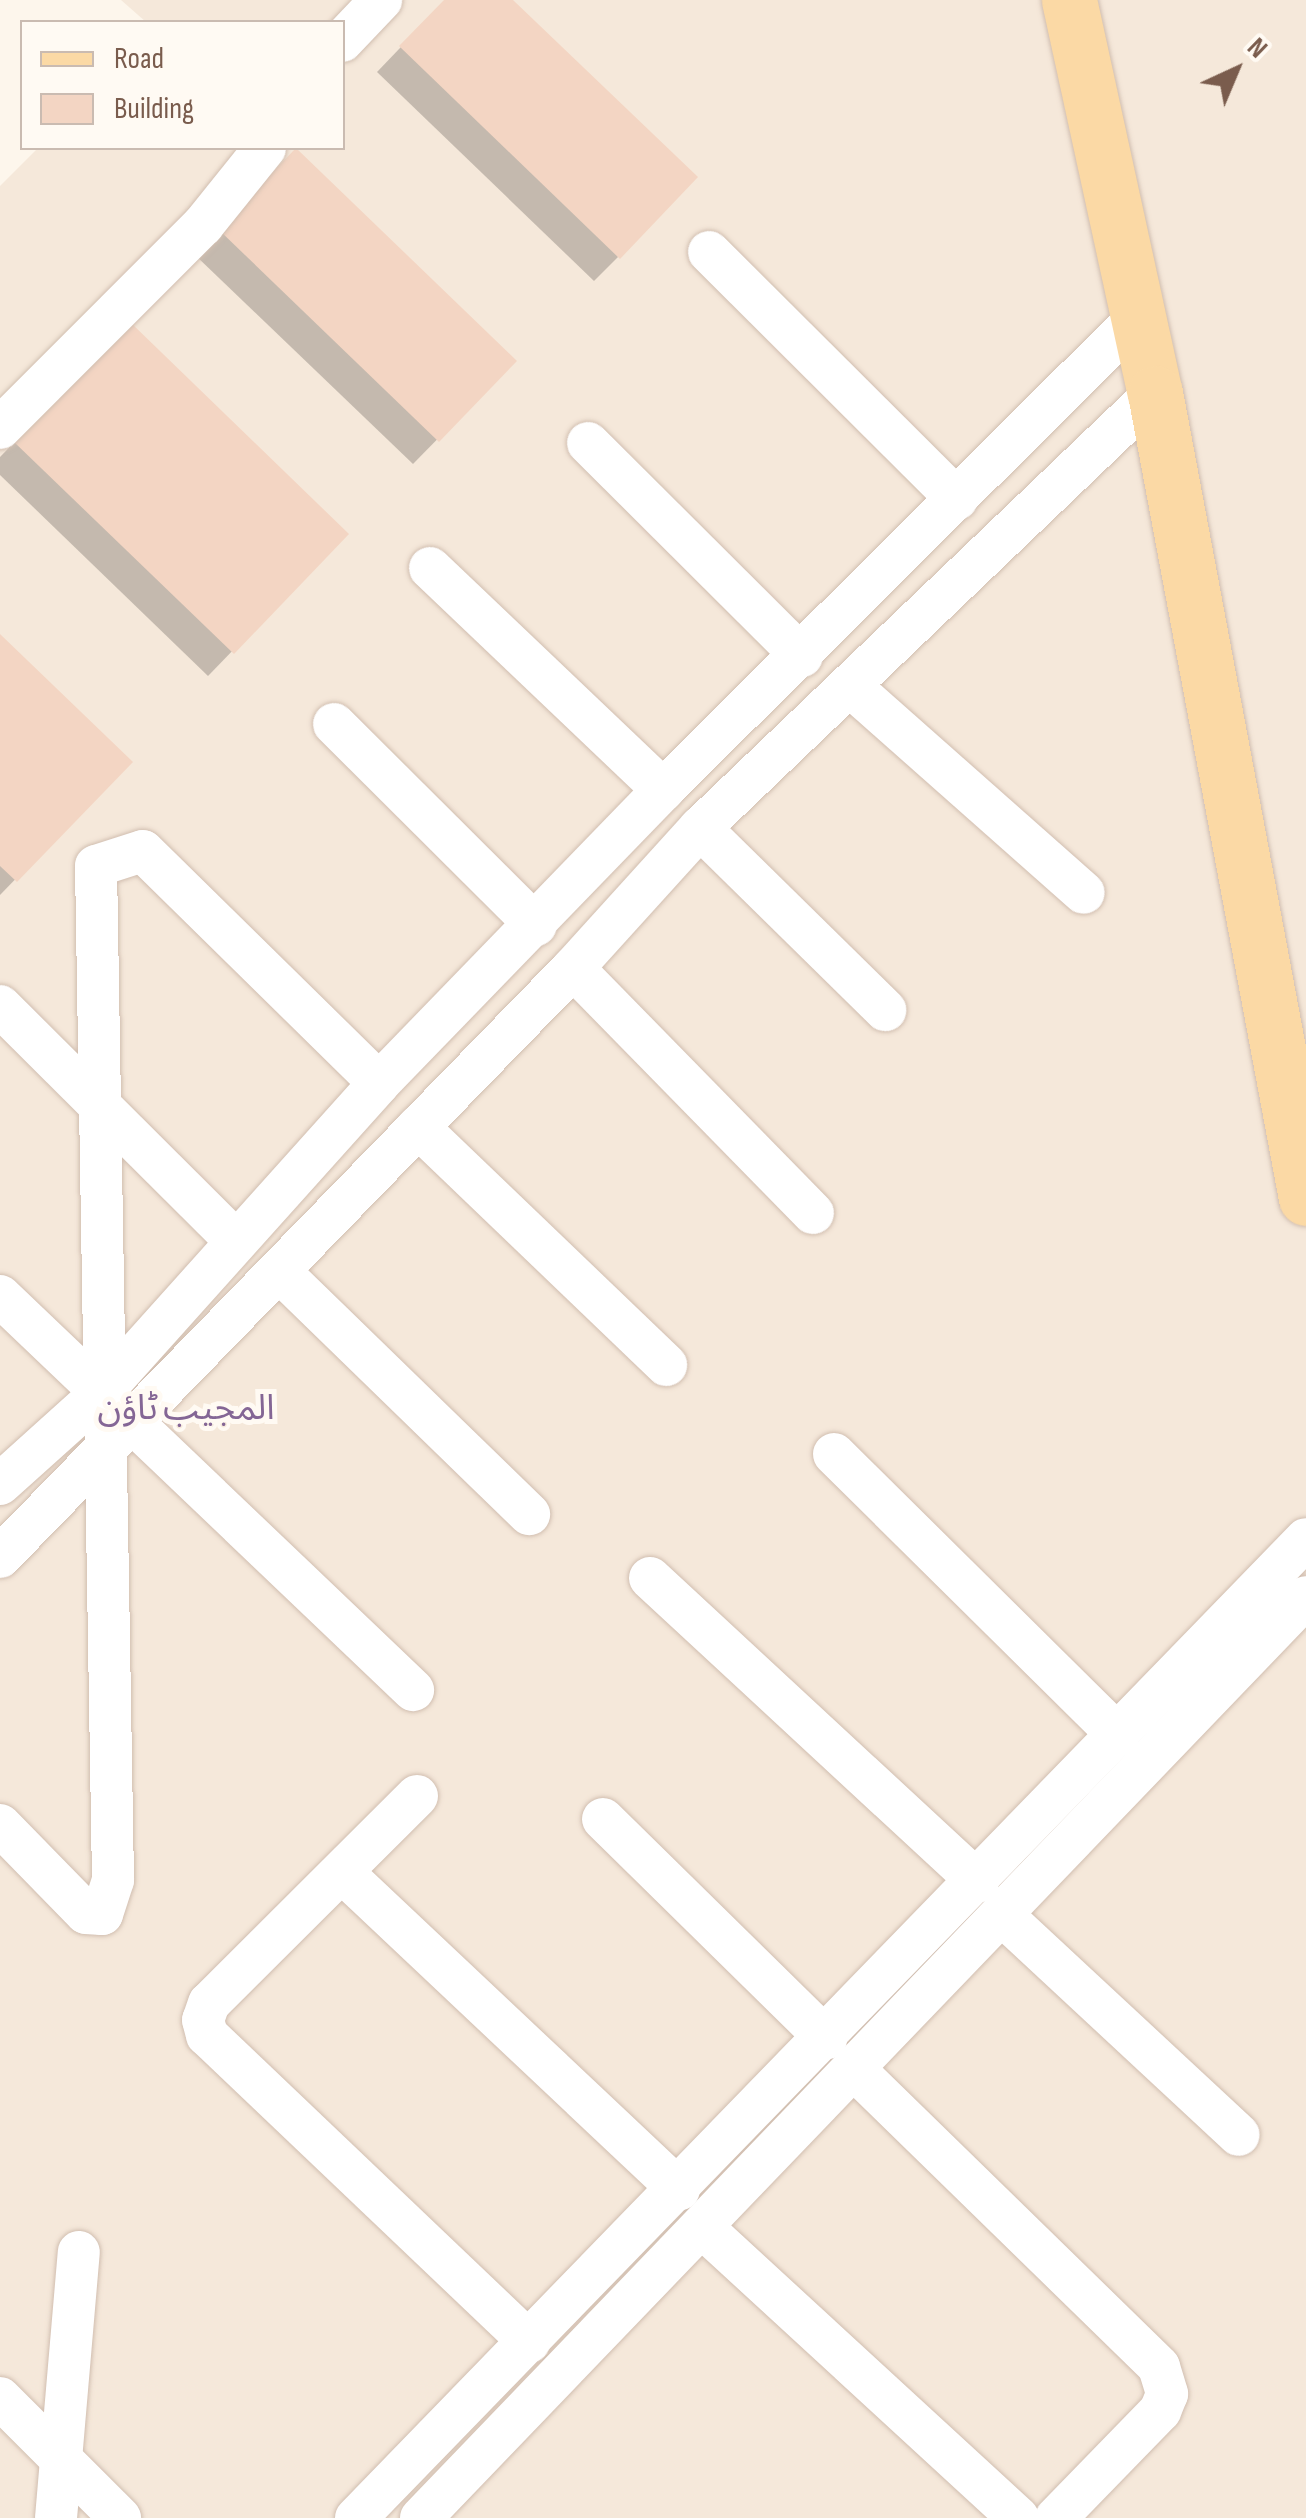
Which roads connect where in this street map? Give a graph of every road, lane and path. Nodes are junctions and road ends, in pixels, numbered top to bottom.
1 (381, 0) edge
2 (1069, 0) edge
3 (345, 37) edge
4 (264, 150) edge
5 (709, 252) dead end
6 (1139, 316) junction
7 (1154, 393) junction
8 (0, 428) edge
9 (588, 443) dead end
10 (957, 500) junction
11 (430, 568) dead end
12 (888, 569) junction
13 (929, 606) junction
14 (802, 656) junction
15 (850, 686) junction
16 (334, 724) dead end
17 (663, 790) junction
18 (700, 828) junction
19 (600, 856) junction
20 (640, 893) junction
21 (1084, 893) dead end
22 (536, 925) junction
23 (573, 968) junction
24 (0, 1006) edge
25 (885, 1010) dead end
26 (379, 1083) junction
27 (101, 1108) junction
28 (418, 1127) junction
29 (305, 1168) junction
30 (1306, 1198) edge
31 (343, 1206) junction
32 (813, 1213) dead end
33 (236, 1241) junction
34 (279, 1270) junction
35 (0, 1296) edge
36 (666, 1366) dead end
37 (102, 1392) junction
38 (134, 1424) junction
39 (834, 1454) dead end
40 (103, 1456) junction
41 (0, 1484) edge
42 (528, 1514) dead end
43 (1306, 1539) edge
44 (0, 1557) edge
45 (650, 1578) dead end
46 (1306, 1598) edge
47 (414, 1690) dead end
48 (1118, 1735) junction
49 (417, 1796) dead end
50 (603, 1819) dead end
51 (0, 1825) edge
52 (342, 1872) junction
53 (990, 1898) junction
54 (840, 2054) junction
55 (1240, 2135) dead end
56 (679, 2190) junction
57 (703, 2228) junction
58 (79, 2252) dead end
59 (529, 2342) junction
60 (0, 2398) edge
61 (64, 2461) junction
62 (56, 2518) edge
63 (120, 2518) edge
64 (356, 2518) edge
65 (421, 2518) edge
66 (1018, 2518) edge
67 (1056, 2518) edge

1 - 3 street
2 - 6 main road
4 - 8 street
5 - 10 street
6 - 7 main road
6 - 10 street
7 - 13 street
7 - 30 main road
9 - 14 street
10 - 12 street
11 - 17 street
12 - 13 street
12 - 14 street
13 - 15 street
14 - 17 street
15 - 18 street
15 - 21 street
16 - 22 street
17 - 19 street
18 - 20 street
18 - 25 street
19 - 20 street
19 - 22 street
20 - 23 street
22 - 26 street
23 - 28 street
23 - 32 street
24 - 27 street
26 - 27 street
26 - 29 street
27 - 33 street
27 - 37 street
28 - 31 street
28 - 36 street
29 - 31 street
29 - 33 street
31 - 34 street
33 - 37 street
34 - 38 street
34 - 42 street
35 - 37 street
37 - 38 street
37 - 40 street
37 - 41 street
38 - 40 street
38 - 47 street
39 - 48 street
40 - 44 street
40 - 51 street
43 - 48 street
45 - 53 street
46 - 53 street
48 - 53 street
49 - 52 street
50 - 54 street
52 - 56 street
52 - 59 street
53 - 54 street
53 - 55 street
54 - 56 street
54 - 57 street
54 - 67 street
56 - 59 street
57 - 65 street
57 - 66 street
58 - 61 street
59 - 64 street
60 - 61 street
61 - 62 street
61 - 63 street

